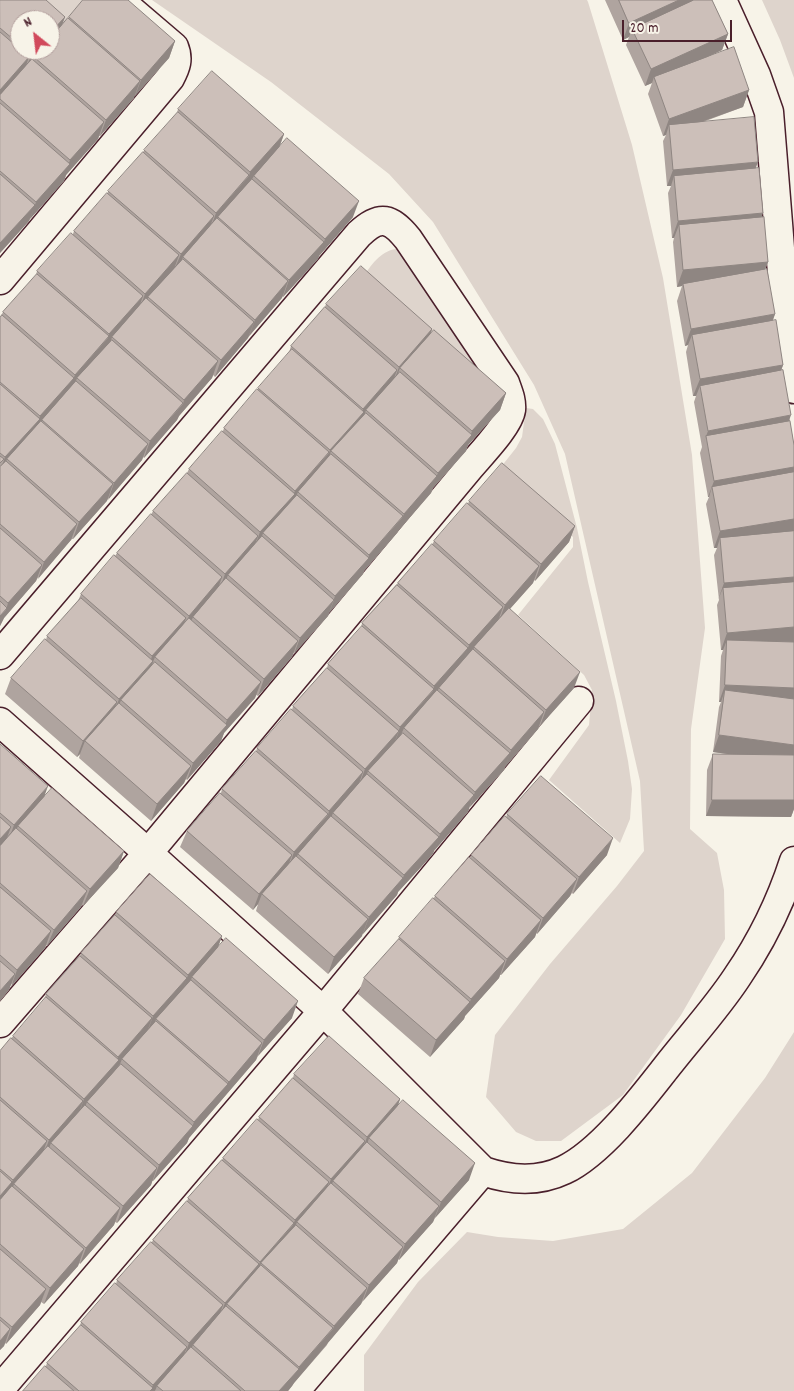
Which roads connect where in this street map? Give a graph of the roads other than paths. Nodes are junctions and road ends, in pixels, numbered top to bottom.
1 (119, 0) edge
2 (722, 0) edge
3 (0, 280) edge
4 (794, 389) edge
5 (0, 655) edge
6 (579, 701) dead end
7 (0, 722) edge
8 (148, 853) junction
9 (794, 861) edge
10 (322, 1011) junction
11 (0, 1023) edge
12 (483, 1171) junction
13 (0, 1389) edge
14 (295, 1391) edge

1 - 3 street
2 - 4 street
5 - 8 street
6 - 10 street
7 - 8 street
8 - 10 street
8 - 11 street
9 - 12 street
10 - 12 street
10 - 13 street
12 - 14 street

